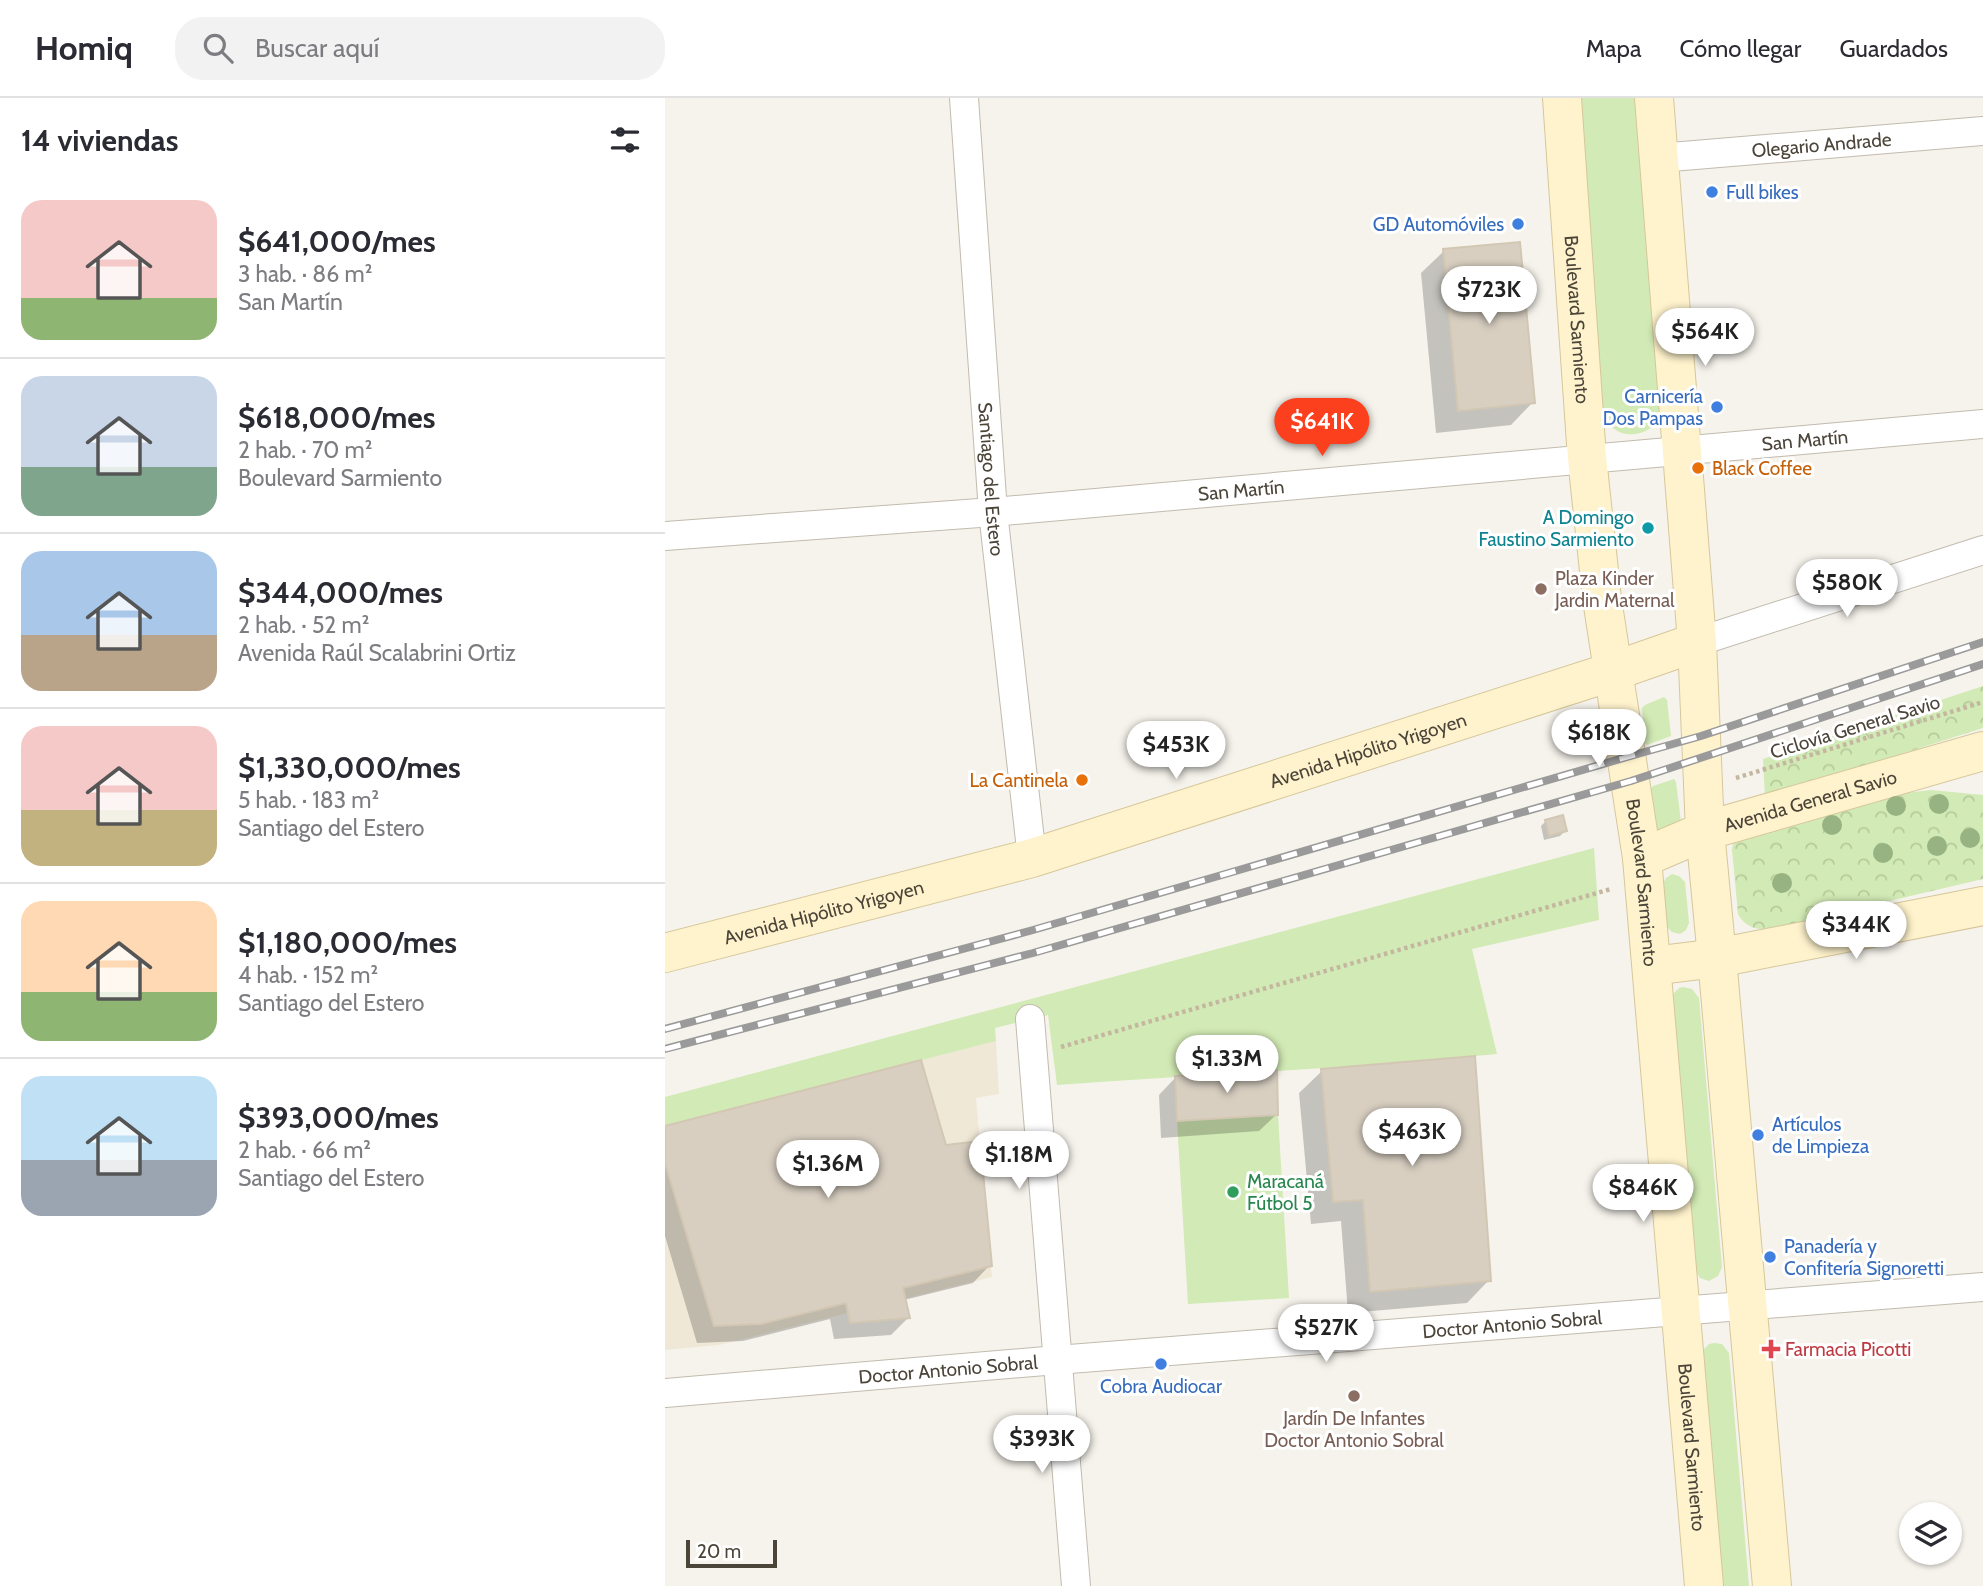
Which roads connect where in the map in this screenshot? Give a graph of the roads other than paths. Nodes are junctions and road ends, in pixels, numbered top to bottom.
1 (964, 98) edge
2 (1562, 98) edge
3 (1654, 98) edge
4 (1983, 131) edge
5 (1659, 158) junction
6 (1983, 425) edge
7 (1681, 450) junction
8 (1587, 458) junction
9 (993, 512) junction
10 (665, 536) edge
11 (1983, 550) edge
12 (1697, 642) junction
13 (1614, 671) junction
14 (1983, 751) edge
15 (1934, 765) junction
16 (1983, 768) edge
17 (1705, 831) junction
18 (1032, 859) junction
19 (1643, 869) junction
20 (1983, 906) edge
21 (665, 953) edge
22 (1717, 958) junction
23 (1652, 965) junction
24 (1030, 1019) dead end
25 (1983, 1287) edge
26 (1747, 1306) junction
27 (1681, 1312) junction
28 (1058, 1360) junction
29 (665, 1393) edge
30 (1076, 1586) edge
31 (1704, 1586) edge
32 (1772, 1586) edge

1 - 9 street, Santiago del Estero
2 - 8 main road, Boulevard Sarmiento
3 - 5 main road
4 - 5 street, Olegario Andrade
5 - 7 main road
6 - 7 street, San Martín
7 - 8 street, San Martín
7 - 12 main road
8 - 9 street, San Martín
8 - 13 main road, Boulevard Sarmiento
9 - 10 street, San Martín
9 - 18 street, Santiago del Estero
11 - 12 street, Avenida Hipólito Yrigoyen
12 - 13 main road, Avenida Hipólito Yrigoyen
12 - 17 main road
13 - 18 main road, Avenida Hipólito Yrigoyen
13 - 19 main road, Boulevard Sarmiento
14 - 15 main road, Avenida General Savio
15 - 16 main road
15 - 17 main road, Avenida General Savio
17 - 19 main road, Avenida General Savio
17 - 22 main road
18 - 21 main road, Avenida Hipólito Yrigoyen
19 - 23 main road, Boulevard Sarmiento
20 - 22 main road
22 - 23 main road
22 - 26 main road
23 - 27 main road, Boulevard Sarmiento
24 - 28 street
25 - 26 street, Doctor Antonio Sobral
26 - 27 street, Doctor Antonio Sobral
26 - 32 main road
27 - 28 street, Doctor Antonio Sobral
27 - 31 main road, Boulevard Sarmiento
28 - 29 street, Doctor Antonio Sobral
28 - 30 street

